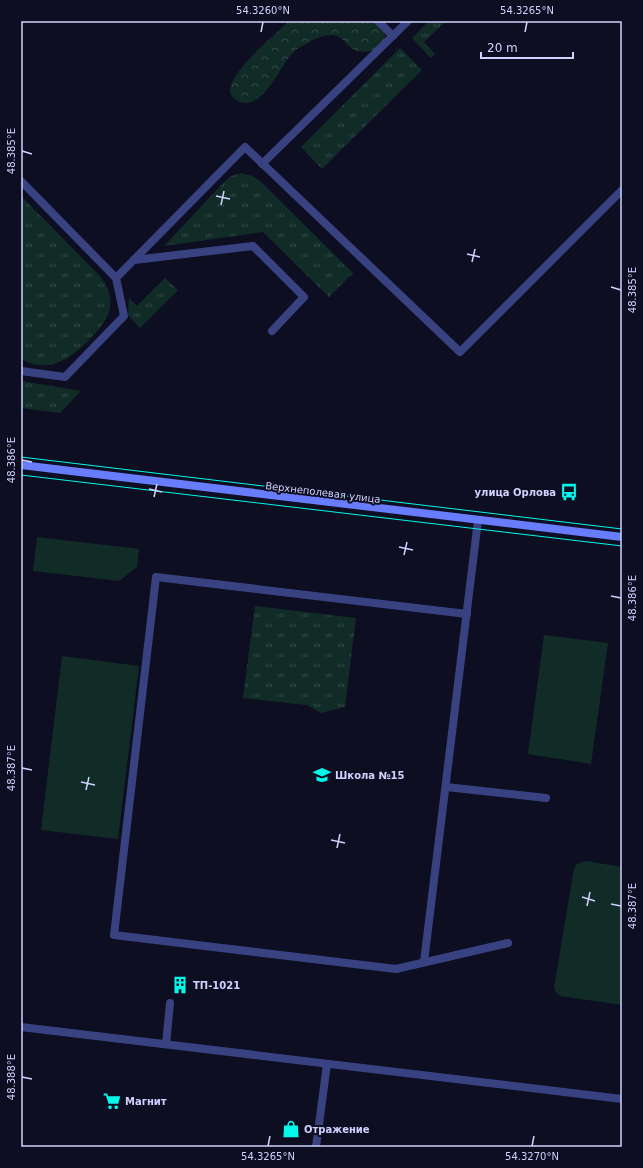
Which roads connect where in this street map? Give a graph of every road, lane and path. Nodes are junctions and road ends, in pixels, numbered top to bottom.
1 (378, 21) edge
2 (408, 21) edge
3 (393, 36) junction
4 (262, 164) junction
5 (21, 181) edge
6 (622, 190) edge
7 (134, 260) junction
8 (116, 278) junction
9 (272, 331) dead end
10 (21, 372) edge
11 (21, 465) edge
12 (478, 520) junction
13 (622, 537) edge
14 (467, 614) junction
15 (446, 787) junction
16 (546, 798) dead end
17 (508, 943) dead end
18 (424, 962) junction
19 (170, 1004) dead end
20 (21, 1027) edge
21 (166, 1044) junction
22 (327, 1064) junction
23 (622, 1099) edge
24 (316, 1147) edge

1 - 3 lane
2 - 3 lane
3 - 4 lane
4 - 6 lane
4 - 7 lane
5 - 8 lane
7 - 8 lane
7 - 9 lane
8 - 10 lane
11 - 12 street, Верхнеполевая улица
12 - 13 street, Верхнеполевая улица
12 - 14 lane
14 - 15 lane
14 - 18 lane
15 - 16 lane
15 - 18 lane
17 - 18 lane
19 - 21 lane
20 - 21 lane
21 - 22 lane
22 - 23 lane
22 - 24 lane

